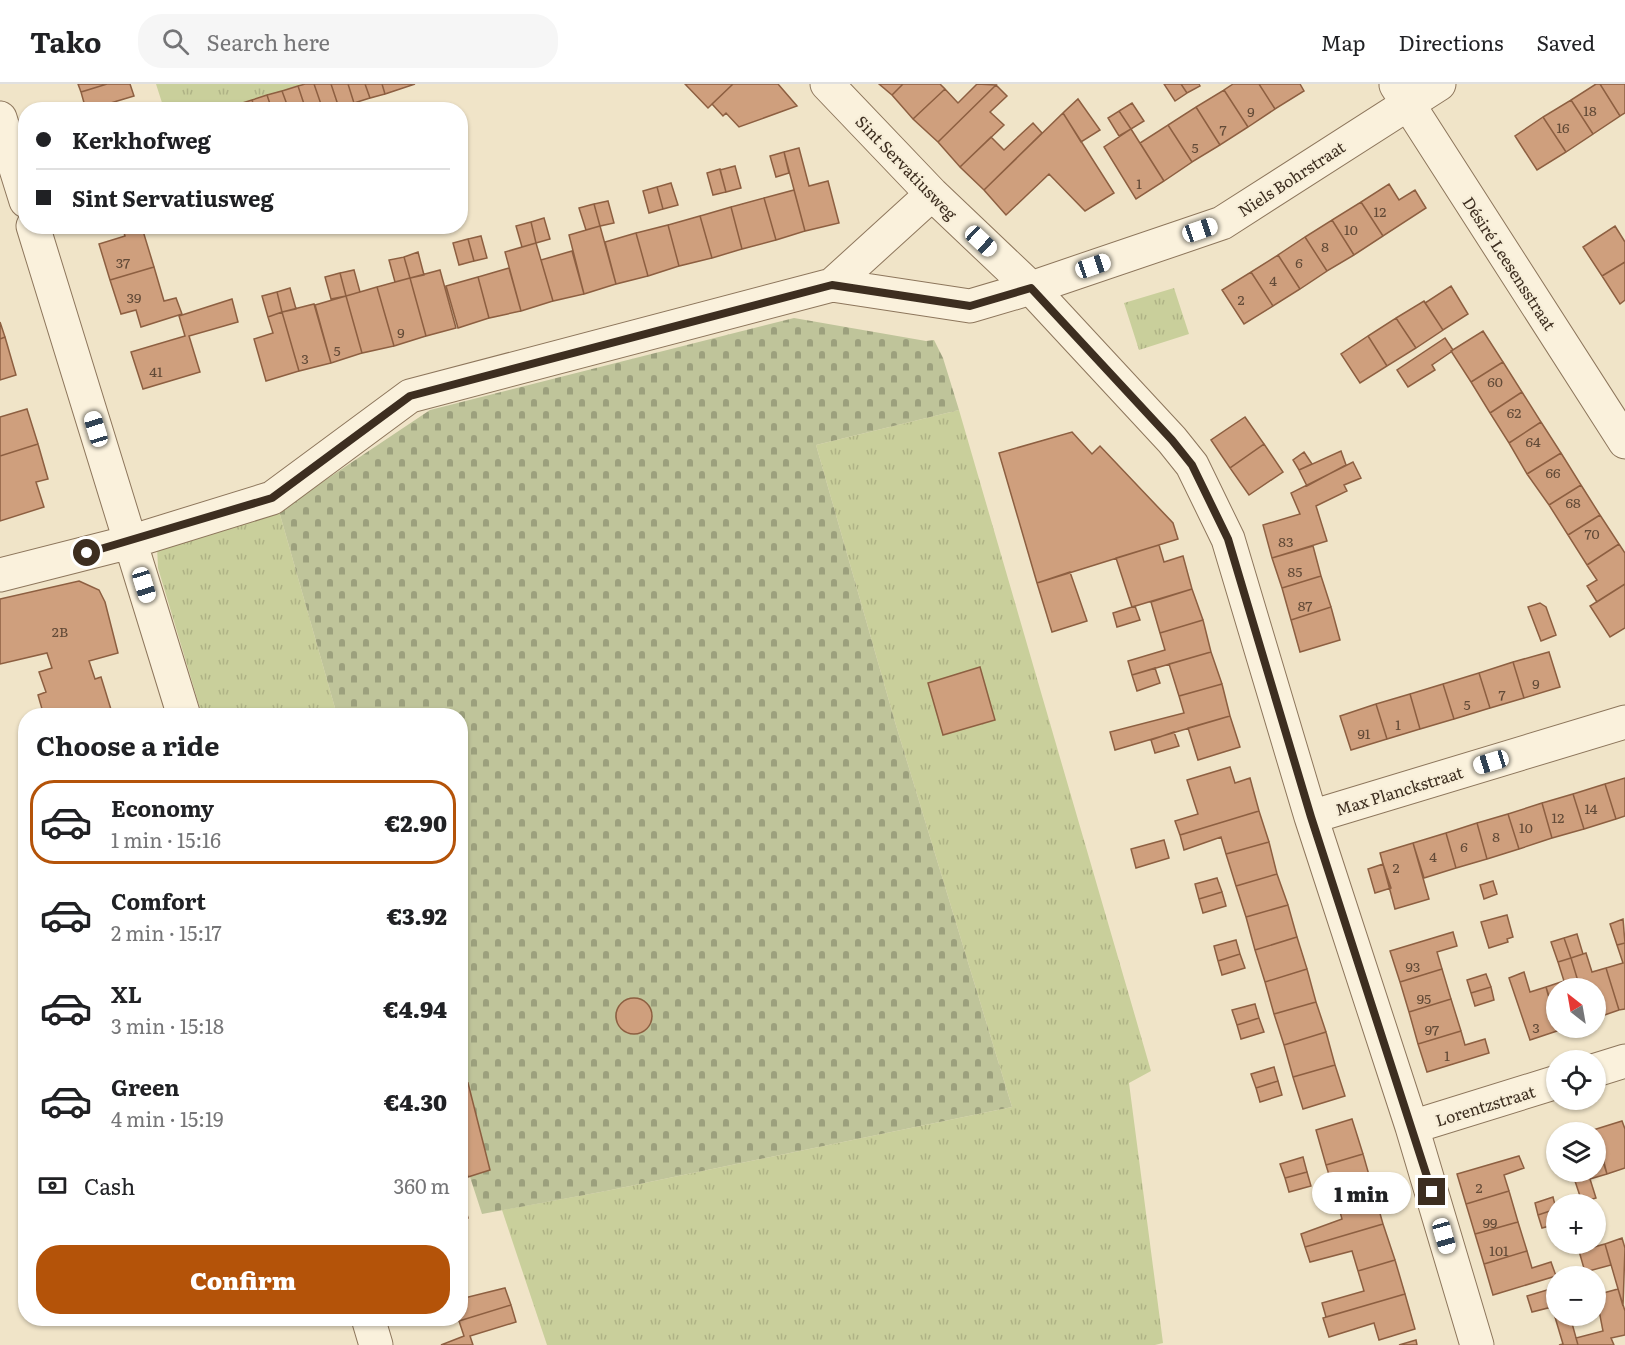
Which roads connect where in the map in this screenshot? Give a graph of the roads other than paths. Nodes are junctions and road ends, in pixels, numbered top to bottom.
1 (827, 84) edge
2 (1439, 84) edge
3 (1402, 94) edge
4 (0, 118) edge
5 (18, 175) edge
6 (932, 194) junction
7 (35, 234) edge
8 (832, 285) junction
9 (1031, 288) junction
10 (1625, 442) edge
11 (130, 542) junction
12 (0, 575) edge
13 (181, 708) edge
14 (1625, 722) edge
15 (1311, 817) junction
16 (1625, 1061) edge
17 (1606, 1067) edge
18 (1546, 1085) edge
19 (1412, 1127) junction
20 (370, 1326) edge
21 (376, 1345) edge
22 (1477, 1345) edge

1 - 6 street, Sint Servatiusweg
2 - 3 street, Niels Bohrstraat
3 - 9 street, Niels Bohrstraat
3 - 10 street, Désiré Leesensstraat
4 - 5 street
6 - 8 street
6 - 9 street, Sint Servatiusweg
7 - 11 street
8 - 9 street, Niels Bohrstraat
8 - 11 street
9 - 15 street, Sint Servatiusweg
11 - 12 street
11 - 13 street
14 - 15 street, Max Planckstraat
15 - 19 street, Sint Servatiusweg
16 - 17 street
18 - 19 street, Lorentzstraat
19 - 22 street, Sint Servatiusweg
20 - 21 street

